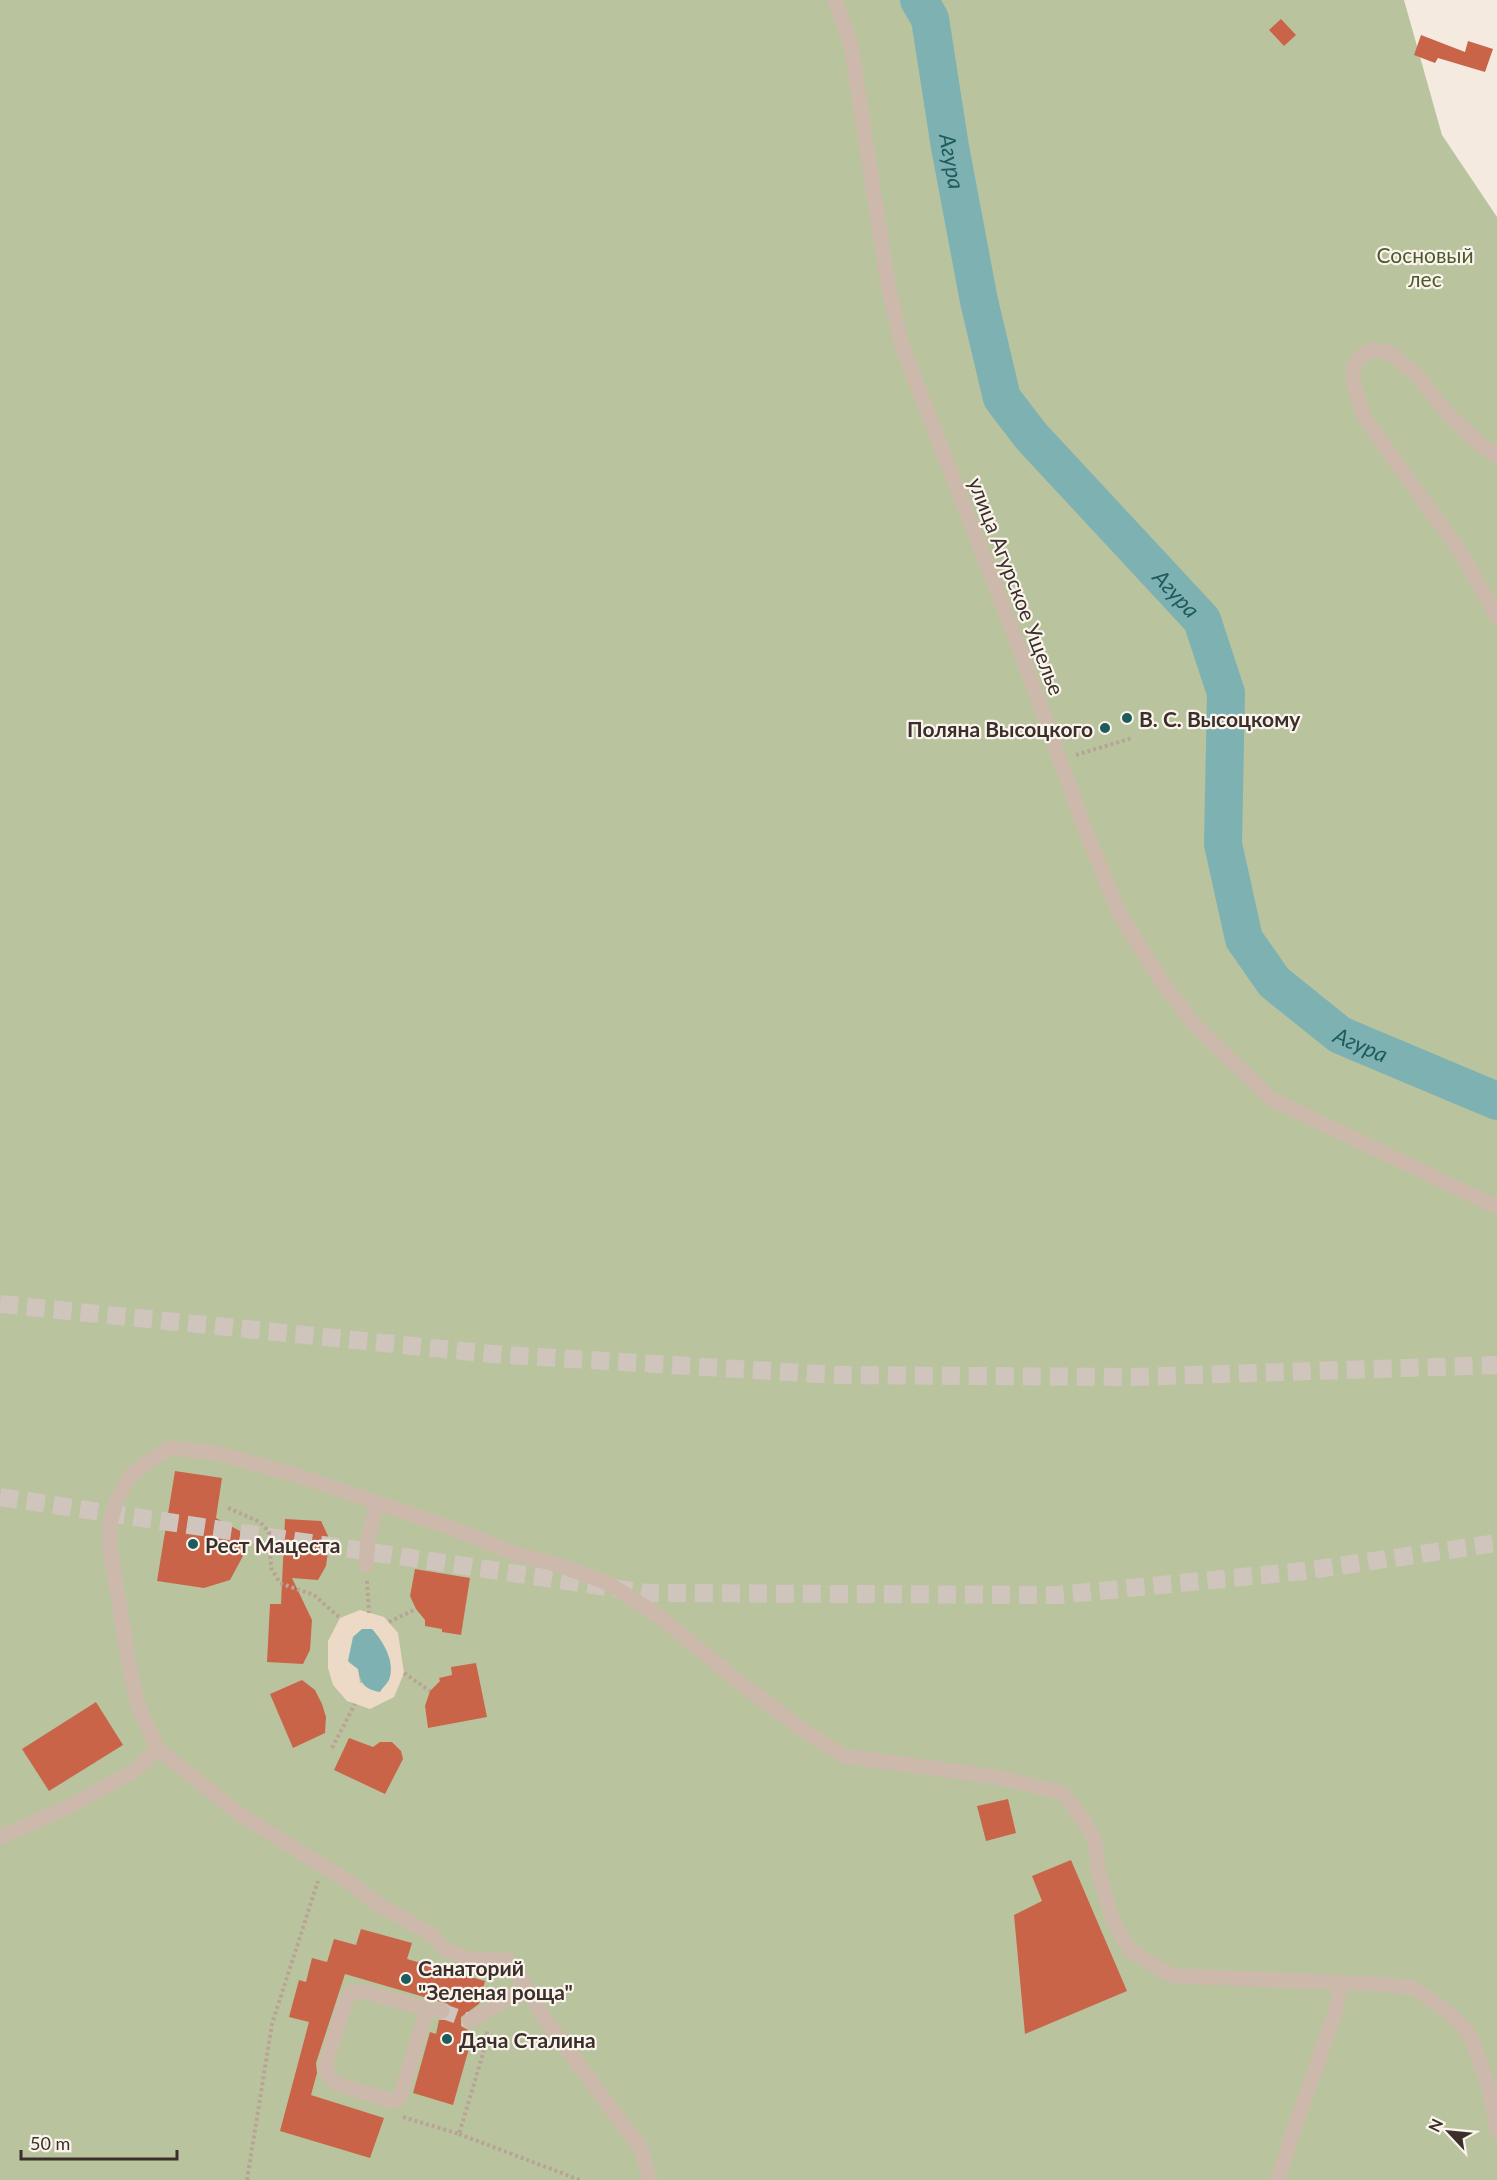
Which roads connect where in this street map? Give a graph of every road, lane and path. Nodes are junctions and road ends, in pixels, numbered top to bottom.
1 (835, 0) edge
2 (1497, 456) edge
3 (1497, 616) edge
4 (1132, 738) dead end
5 (1059, 760) junction
6 (1497, 1206) edge
7 (377, 1503) junction
8 (228, 1508) dead end
9 (366, 1565) joint
10 (416, 1609) dead end
11 (369, 1613) dead end
12 (340, 1618) dead end
13 (389, 1622) dead end
14 (404, 1673) dead end
15 (430, 1692) dead end
16 (356, 1704) dead end
17 (332, 1748) dead end
18 (158, 1749) junction
19 (0, 1837) edge
20 (323, 1867) junction
21 (1340, 1983) junction
22 (526, 1987) junction
23 (487, 2011) junction
24 (470, 2020) dead end
25 (400, 2098) junction
26 (1497, 2130) edge
27 (459, 2134) junction
28 (247, 2180) edge
29 (580, 2180) edge
30 (650, 2180) edge
31 (1278, 2180) edge

1 - 5 street, улица Агурское Ущелье
2 - 3 street
4 - 5 path
5 - 6 street, улица Агурское Ущелье
7 - 9 street
7 - 18 street
7 - 21 street
8 - 12 path
9 - 11 path
10 - 13 path
14 - 15 path
16 - 17 path
18 - 19 street
18 - 20 street
20 - 22 street
20 - 28 path
21 - 26 street
21 - 31 street
22 - 23 street
22 - 30 street
23 - 24 street
23 - 27 path
25 - 25 street
25 - 27 path
27 - 29 path

